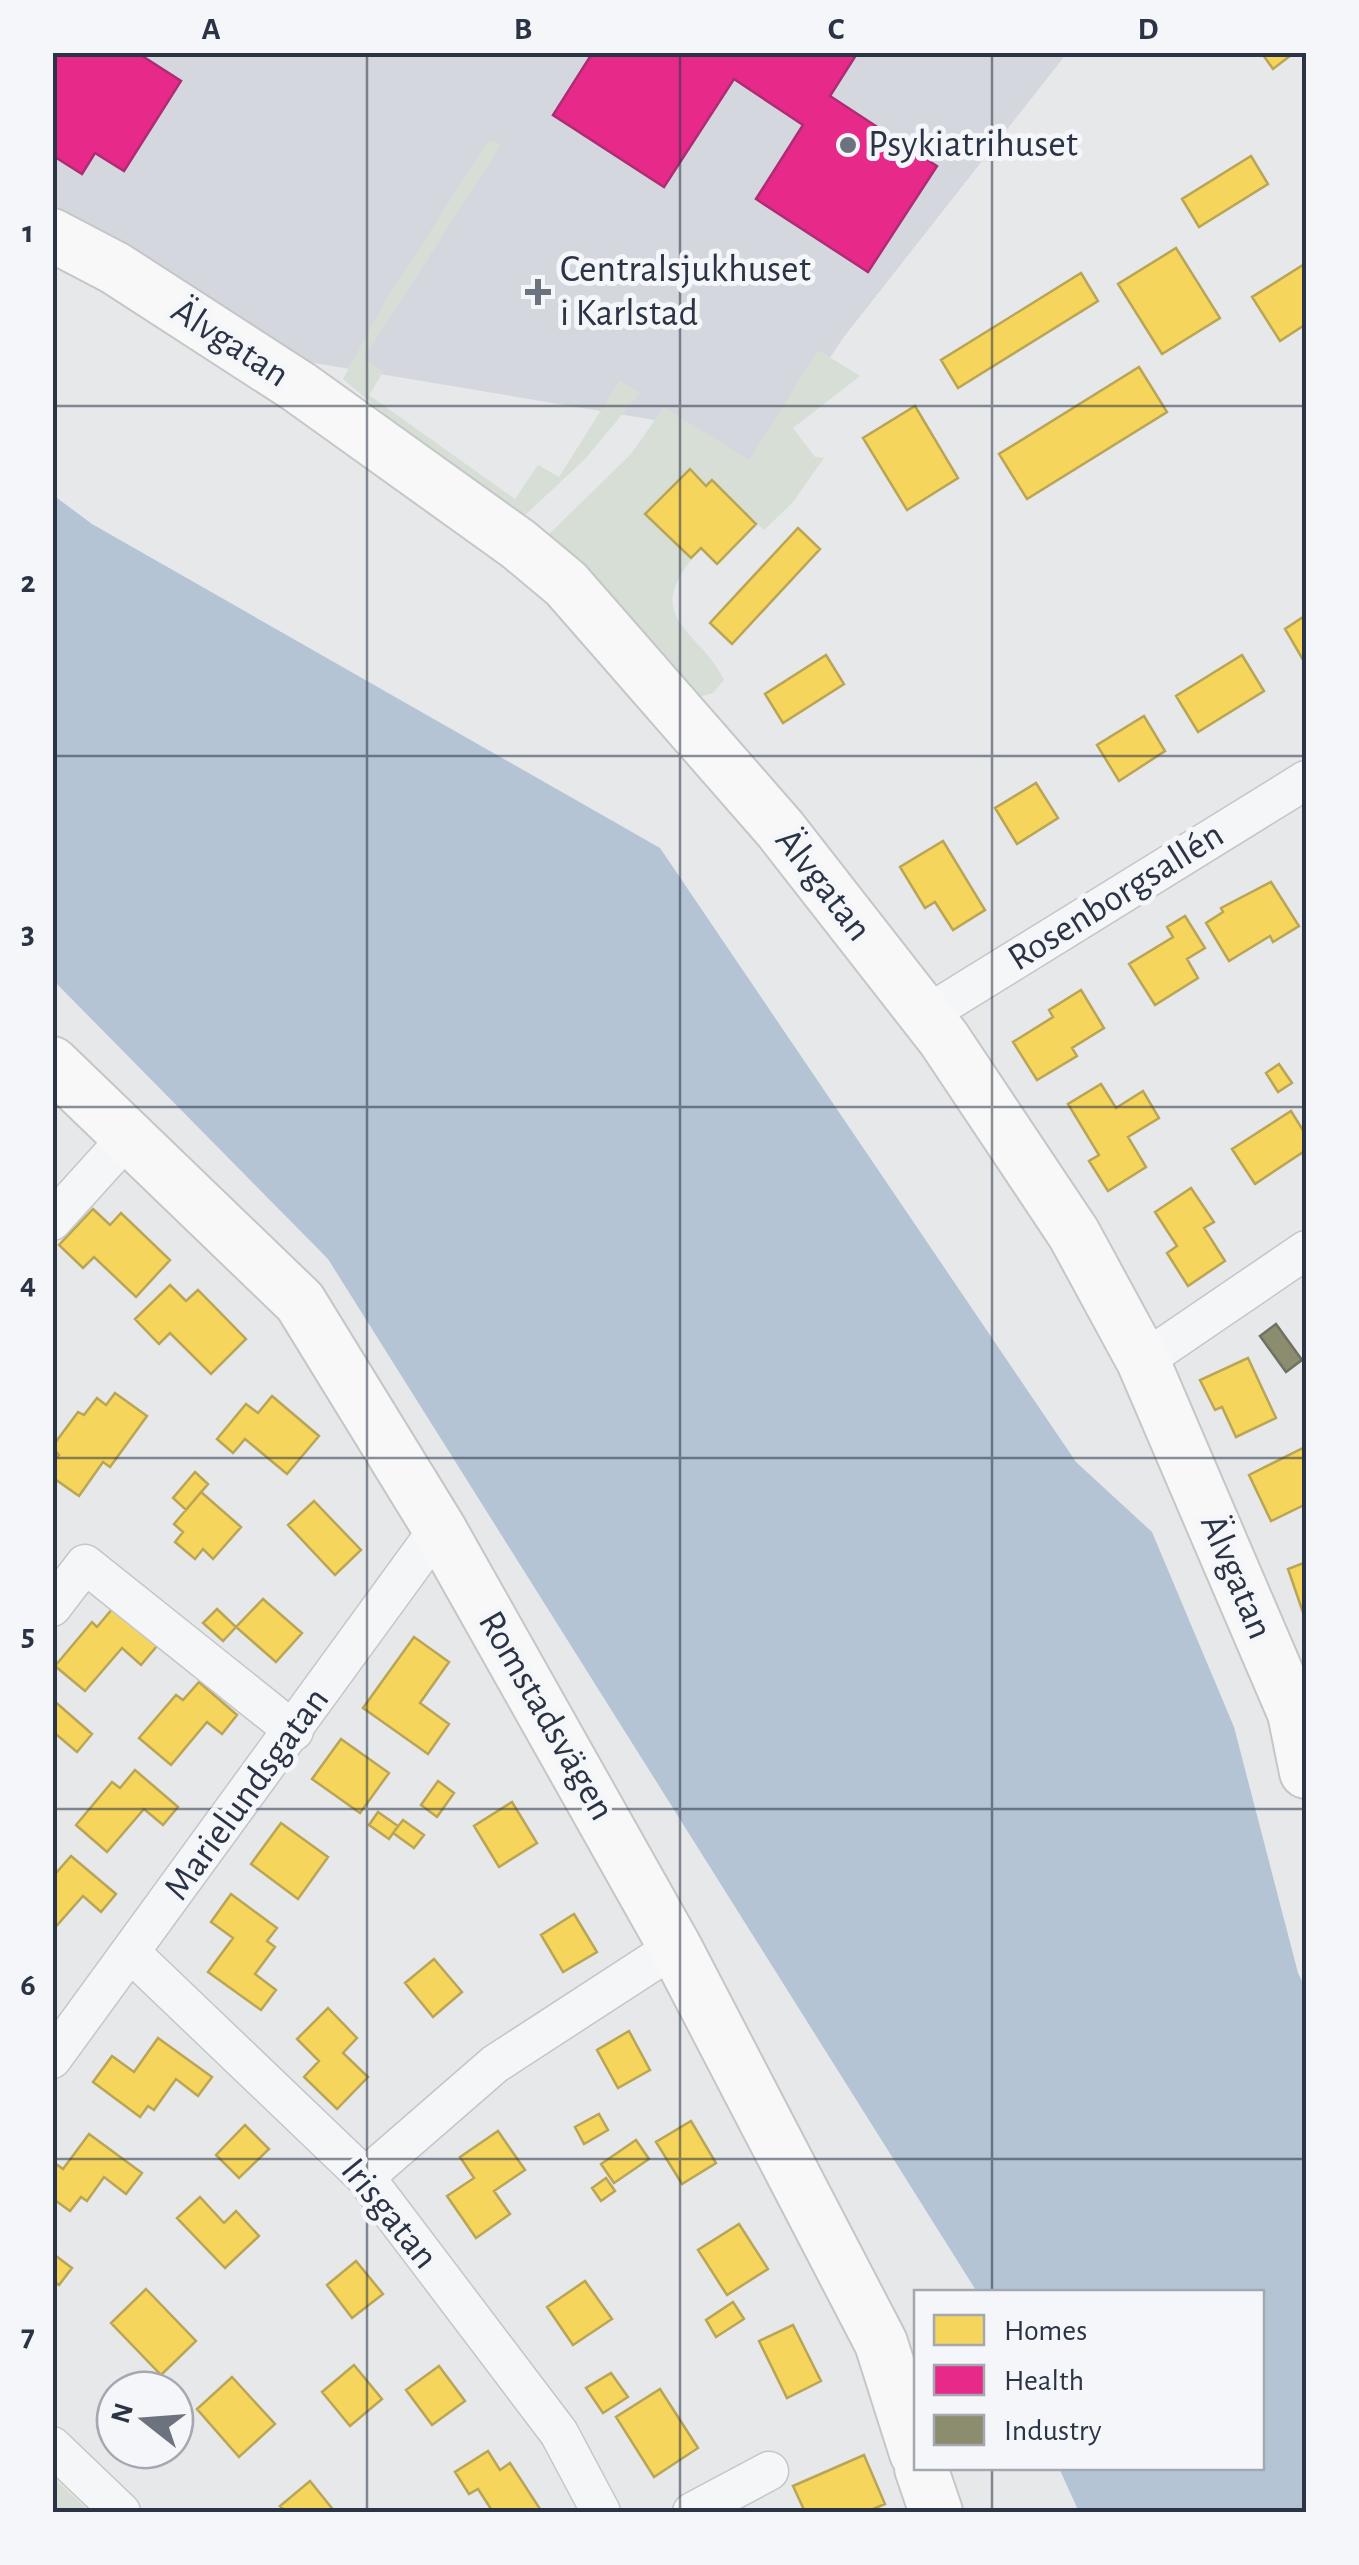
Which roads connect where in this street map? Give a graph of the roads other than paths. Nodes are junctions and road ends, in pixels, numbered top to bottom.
1 (52, 234) edge
2 (1306, 780) edge
3 (926, 1015) junction
4 (52, 1063) edge
5 (128, 1136) junction
6 (52, 1222) edge
7 (1306, 1250) edge
8 (1142, 1360) junction
9 (439, 1528) junction
10 (52, 1607) edge
11 (1300, 1708) edge
12 (294, 1731) junction
13 (1306, 1772) edge
14 (675, 1947) junction
15 (131, 1953) junction
16 (52, 2060) edge
17 (365, 2176) junction
18 (52, 2446) edge
19 (914, 2447) edge
20 (922, 2470) edge
21 (769, 2471) dead end
22 (121, 2512) edge
23 (601, 2512) edge
24 (692, 2512) edge
25 (936, 2512) edge

1 - 3 street, Älvgatan
2 - 3 street, Rosenborgsallén
3 - 8 street, Älvgatan
4 - 5 street, Romstadsvägen
5 - 6 street
5 - 9 street, Romstadsvägen
7 - 8 street
8 - 11 street, Älvgatan
9 - 12 street, Marielundsgatan
9 - 14 street, Romstadsvägen
10 - 12 street
11 - 13 street, Älvgatan
12 - 15 street, Marielundsgatan
14 - 17 street
14 - 19 street, Romstadsvägen
15 - 16 street, Marielundsgatan
15 - 17 street, Irisgatan
17 - 23 street, Irisgatan
18 - 22 street
20 - 25 street
21 - 24 street

